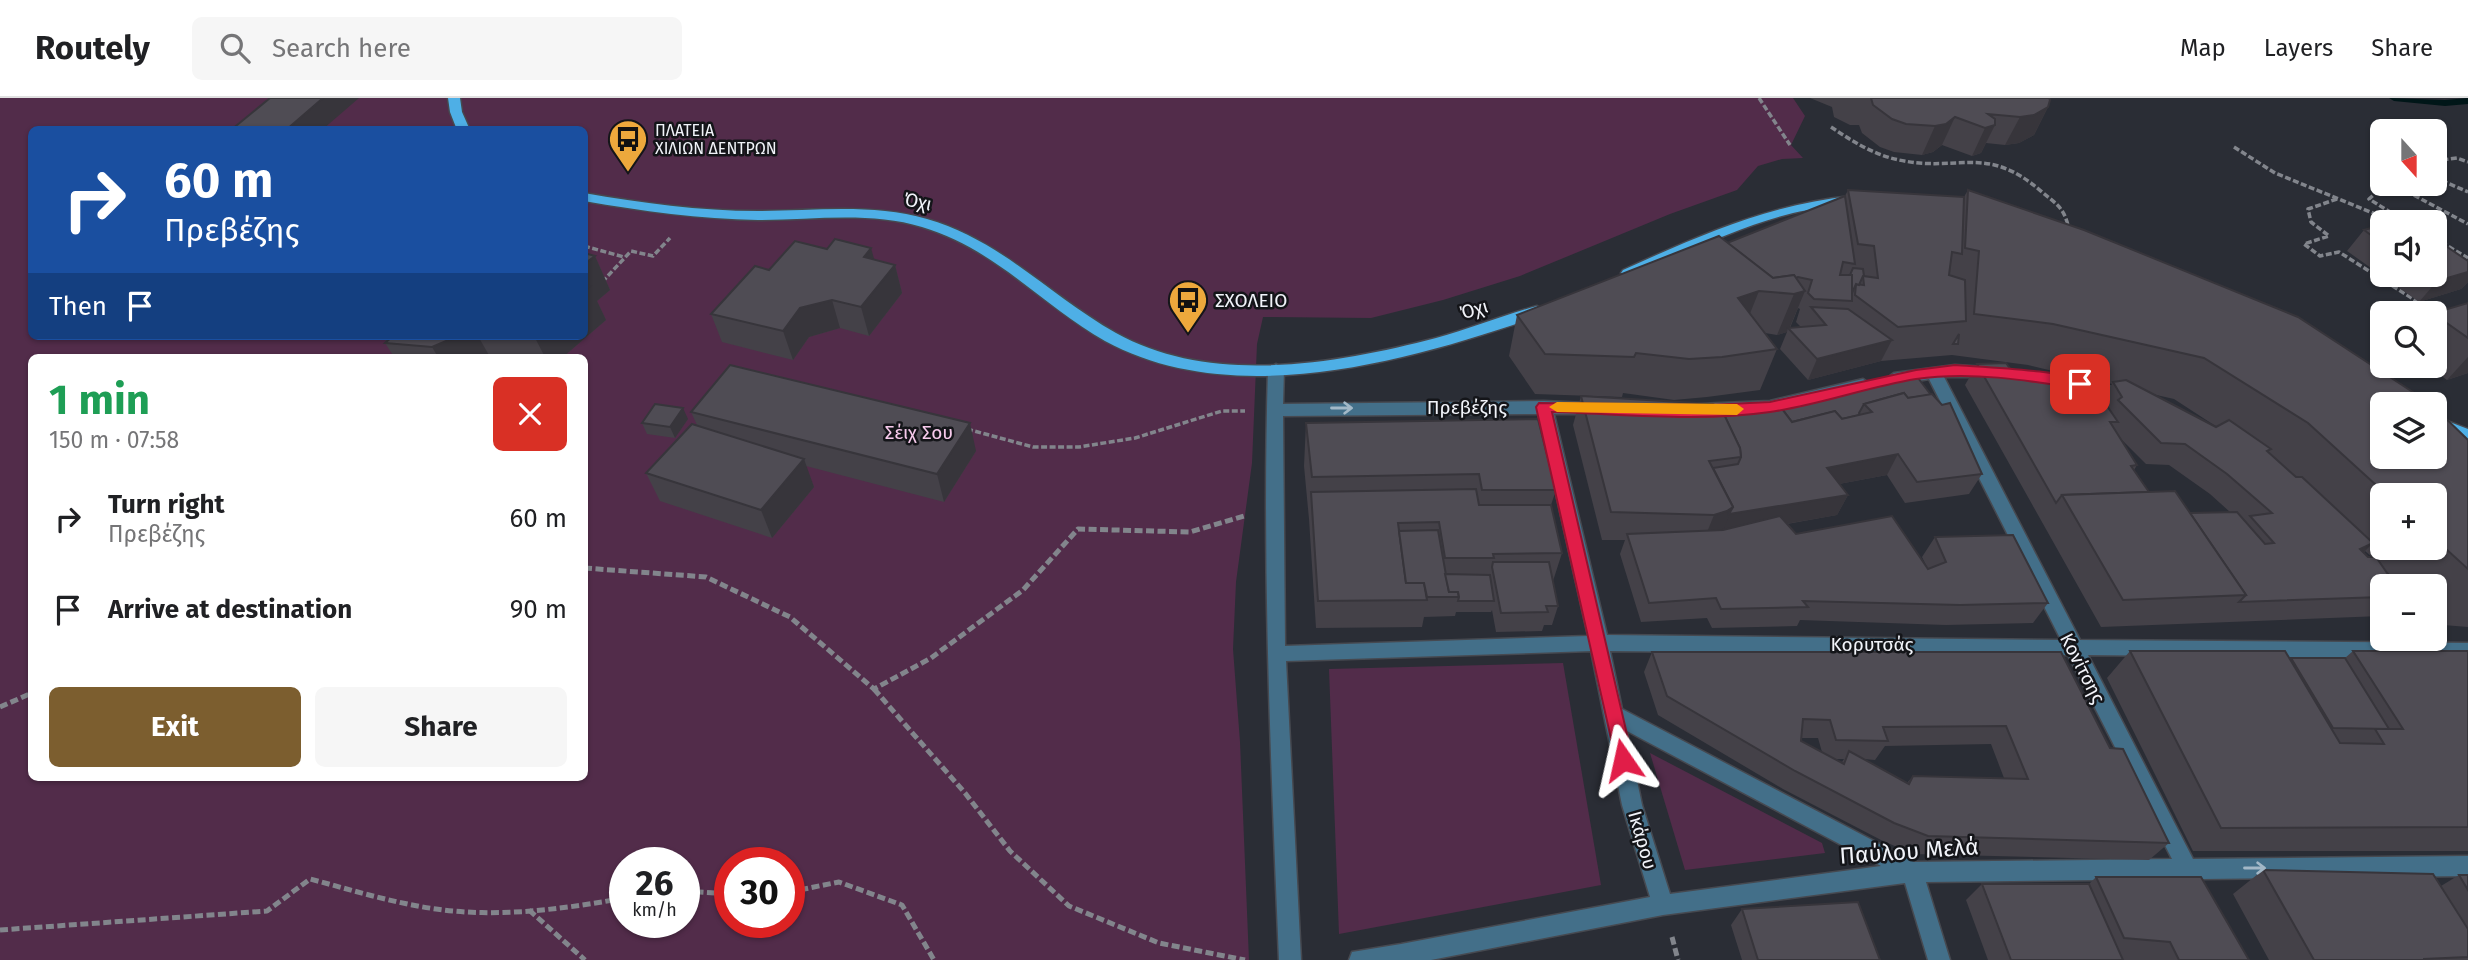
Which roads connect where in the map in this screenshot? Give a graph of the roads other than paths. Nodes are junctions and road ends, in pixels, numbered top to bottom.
1 (454, 98) edge
2 (462, 126) edge
3 (588, 198) edge
4 (1868, 200) edge
5 (1608, 281) edge
6 (1554, 304) edge
7 (1276, 369) junction
8 (1934, 373) junction
9 (2016, 374) edge
10 (2053, 379) edge
11 (2145, 402) edge
12 (1544, 407) junction
13 (1612, 408) edge
14 (1274, 410) junction
15 (1680, 410) edge
16 (2447, 427) edge
17 (2468, 436) edge
18 (1599, 643) junction
19 (2072, 645) junction
20 (2370, 645) edge
21 (2447, 648) edge
22 (2468, 651) edge
23 (1276, 654) junction
24 (1615, 715) junction
25 (2468, 866) edge
26 (2186, 869) junction
27 (1912, 872) junction
28 (2199, 891) edge
29 (1663, 905) junction
30 (1290, 960) edge
31 (1360, 960) edge
32 (1939, 960) edge

1 - 2 main road
3 - 7 main road, Όχι
4 - 5 main road
6 - 7 main road, Όχι
7 - 14 street
8 - 9 street
8 - 15 street
8 - 19 street, Κονίτσης
10 - 11 street
12 - 13 street, Πρεβέζης
14 -> 12 street, Πρεβέζης
12 - 18 street, Ικάρου
14 - 23 street
16 - 17 main road
18 - 19 street, Κορυτσάς
18 - 23 street, Κορυτσάς
18 - 24 street, Ικάρου
19 - 20 street, Κορυτσάς
19 - 26 street, Κονίτσης
21 - 22 street, Κορυτσάς
23 - 30 street
24 - 27 street
24 - 29 street, Ικάρου
26 -> 25 street, Παύλου Μελά
26 - 27 street, Παύλου Μελά
26 - 28 street, Κονίτσης
27 - 29 street, Παύλου Μελά
27 - 32 street
29 - 31 street, Παύλου Μελά

